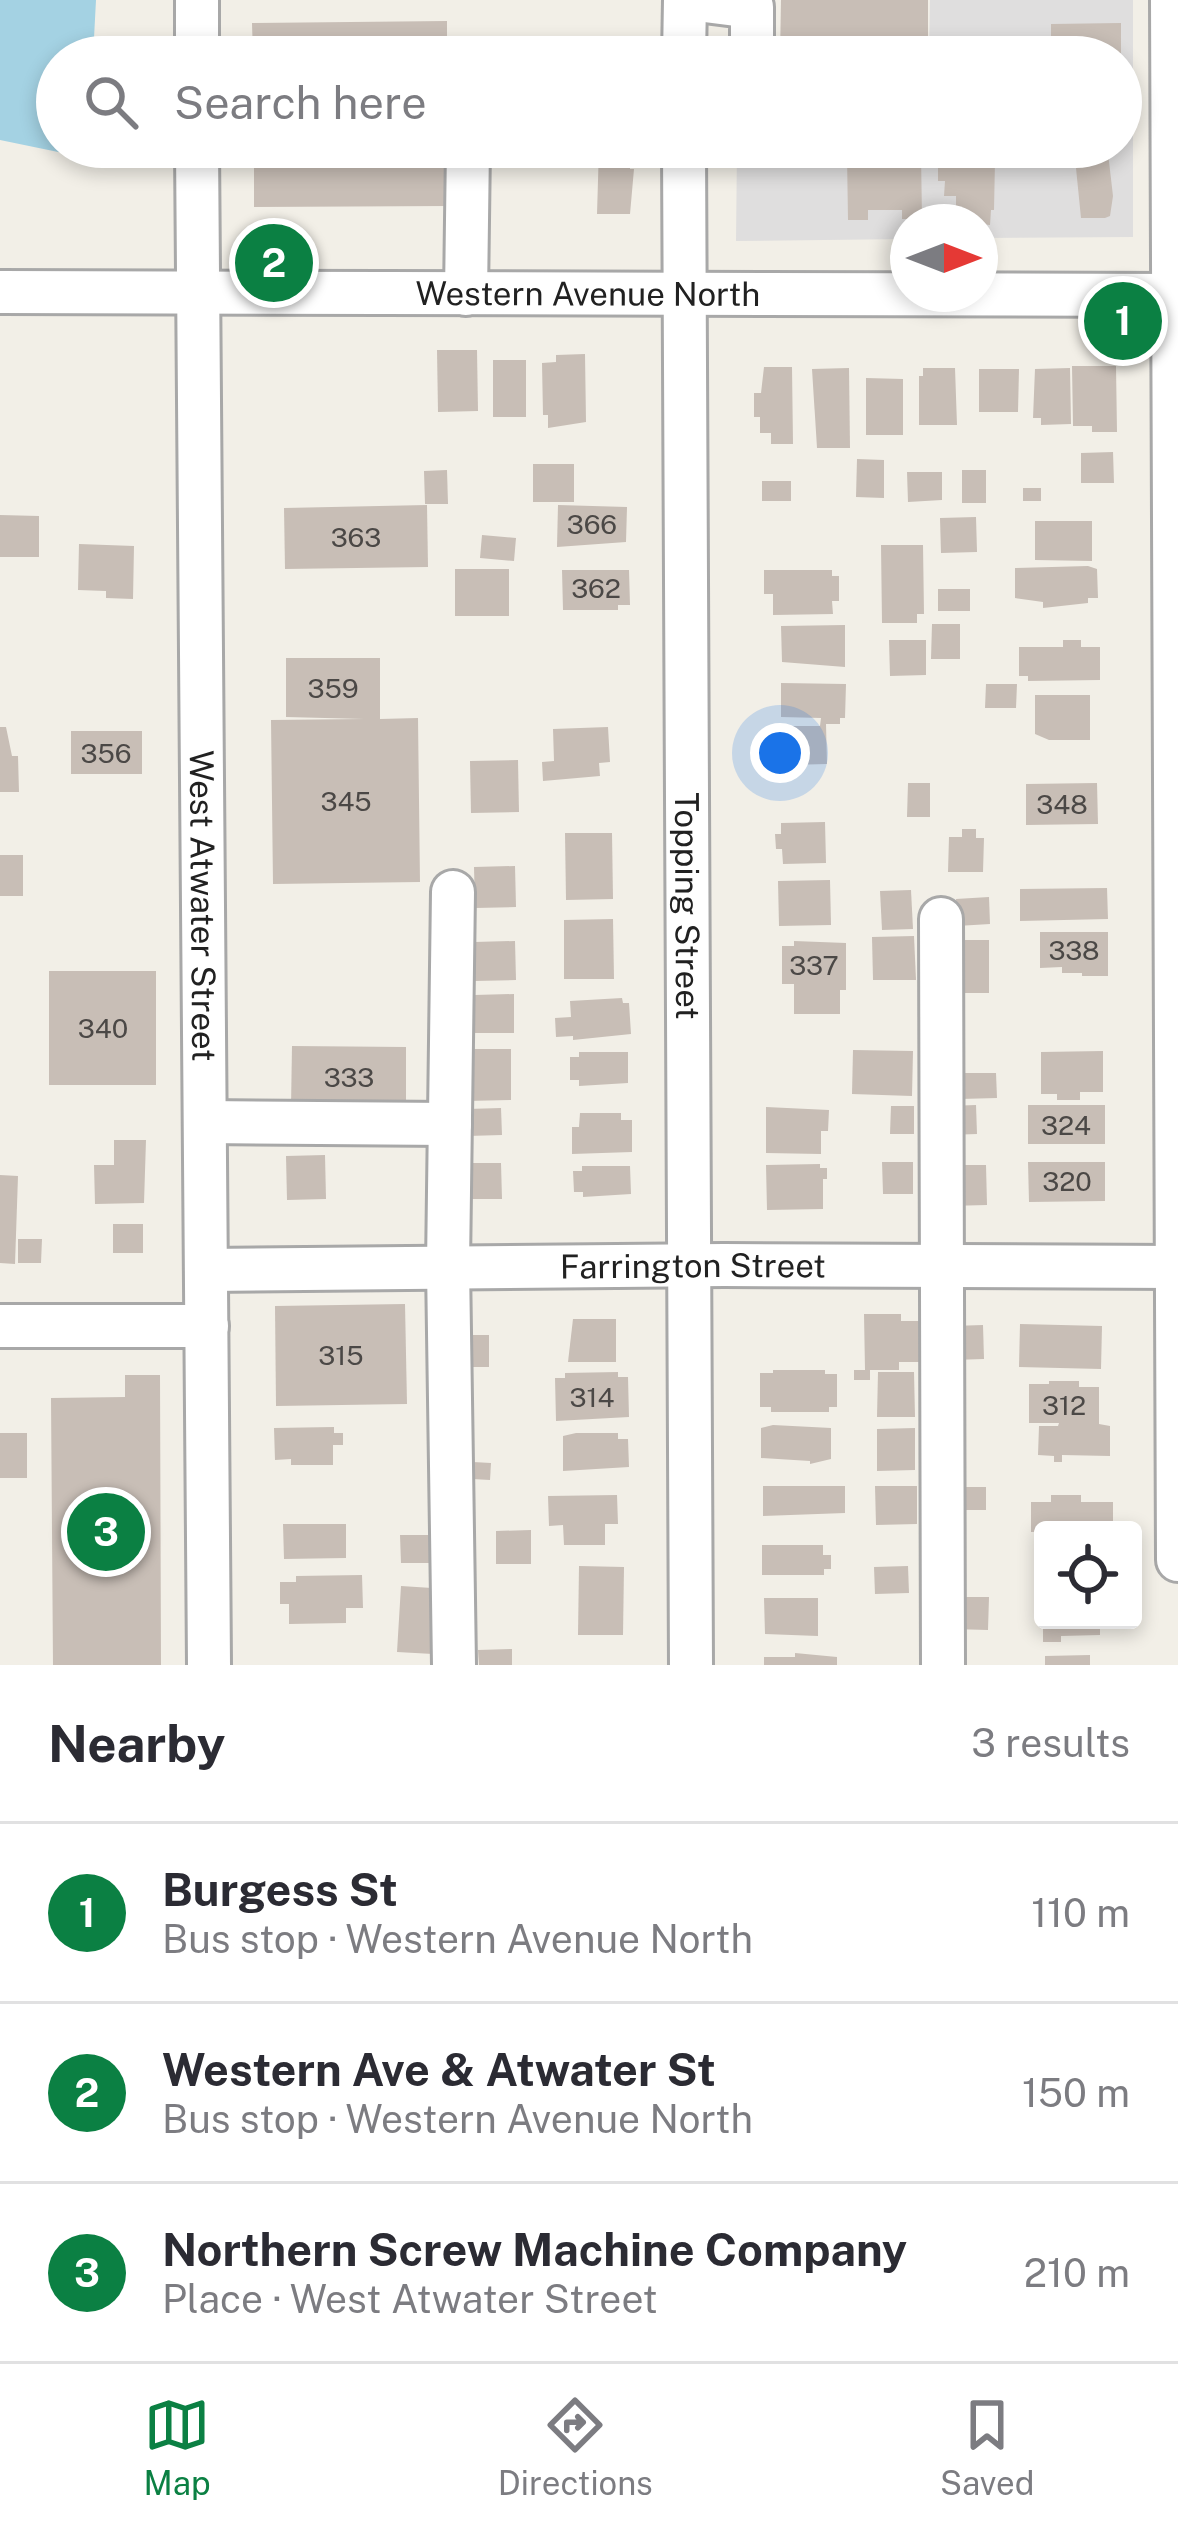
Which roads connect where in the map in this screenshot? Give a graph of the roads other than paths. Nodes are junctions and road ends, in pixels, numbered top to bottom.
1 (197, 0) edge
2 (685, 0) edge
3 (697, 0) edge
4 (1172, 0) edge
5 (197, 36) edge
6 (684, 36) edge
7 (752, 36) edge
8 (1175, 77) edge
9 (197, 168) edge
10 (468, 168) edge
11 (685, 168) edge
12 (0, 292) edge
13 (196, 294) junction
14 (466, 294) junction
15 (688, 294) junction
16 (1176, 295) edge
17 (453, 892) dead end
18 (941, 920) dead end
19 (205, 1122) junction
20 (450, 1124) junction
21 (690, 1265) junction
22 (448, 1266) junction
23 (1178, 1267) edge
24 (940, 1268) junction
25 (207, 1270) junction
26 (0, 1326) edge
27 (207, 1326) junction
28 (1178, 1560) edge
29 (209, 1665) edge
30 (454, 1665) edge
31 (691, 1665) edge
32 (943, 1665) edge

1 - 5 street
2 - 6 street
3 - 7 street
4 - 8 street
8 - 16 street
9 - 13 street, West Atwater Street
10 - 14 street
11 - 15 street, Topping Street
12 - 13 street, Western Avenue North
13 - 14 street, Western Avenue North
13 - 19 street, West Atwater Street
14 - 15 street, Western Avenue North
15 - 16 street, Western Avenue North
15 - 21 street, Topping Street
16 - 23 street
17 - 20 street
18 - 24 street
19 - 20 street
19 - 25 street, West Atwater Street
20 - 22 street
21 - 22 street, Farrington Street
21 - 24 street, Farrington Street
21 - 31 street, Topping Street
22 - 25 street, Farrington Street
22 - 30 street
23 - 24 street, Farrington Street
23 - 28 street
24 - 32 street
25 - 27 street, West Atwater Street
26 - 27 street
27 - 29 street, West Atwater Street

